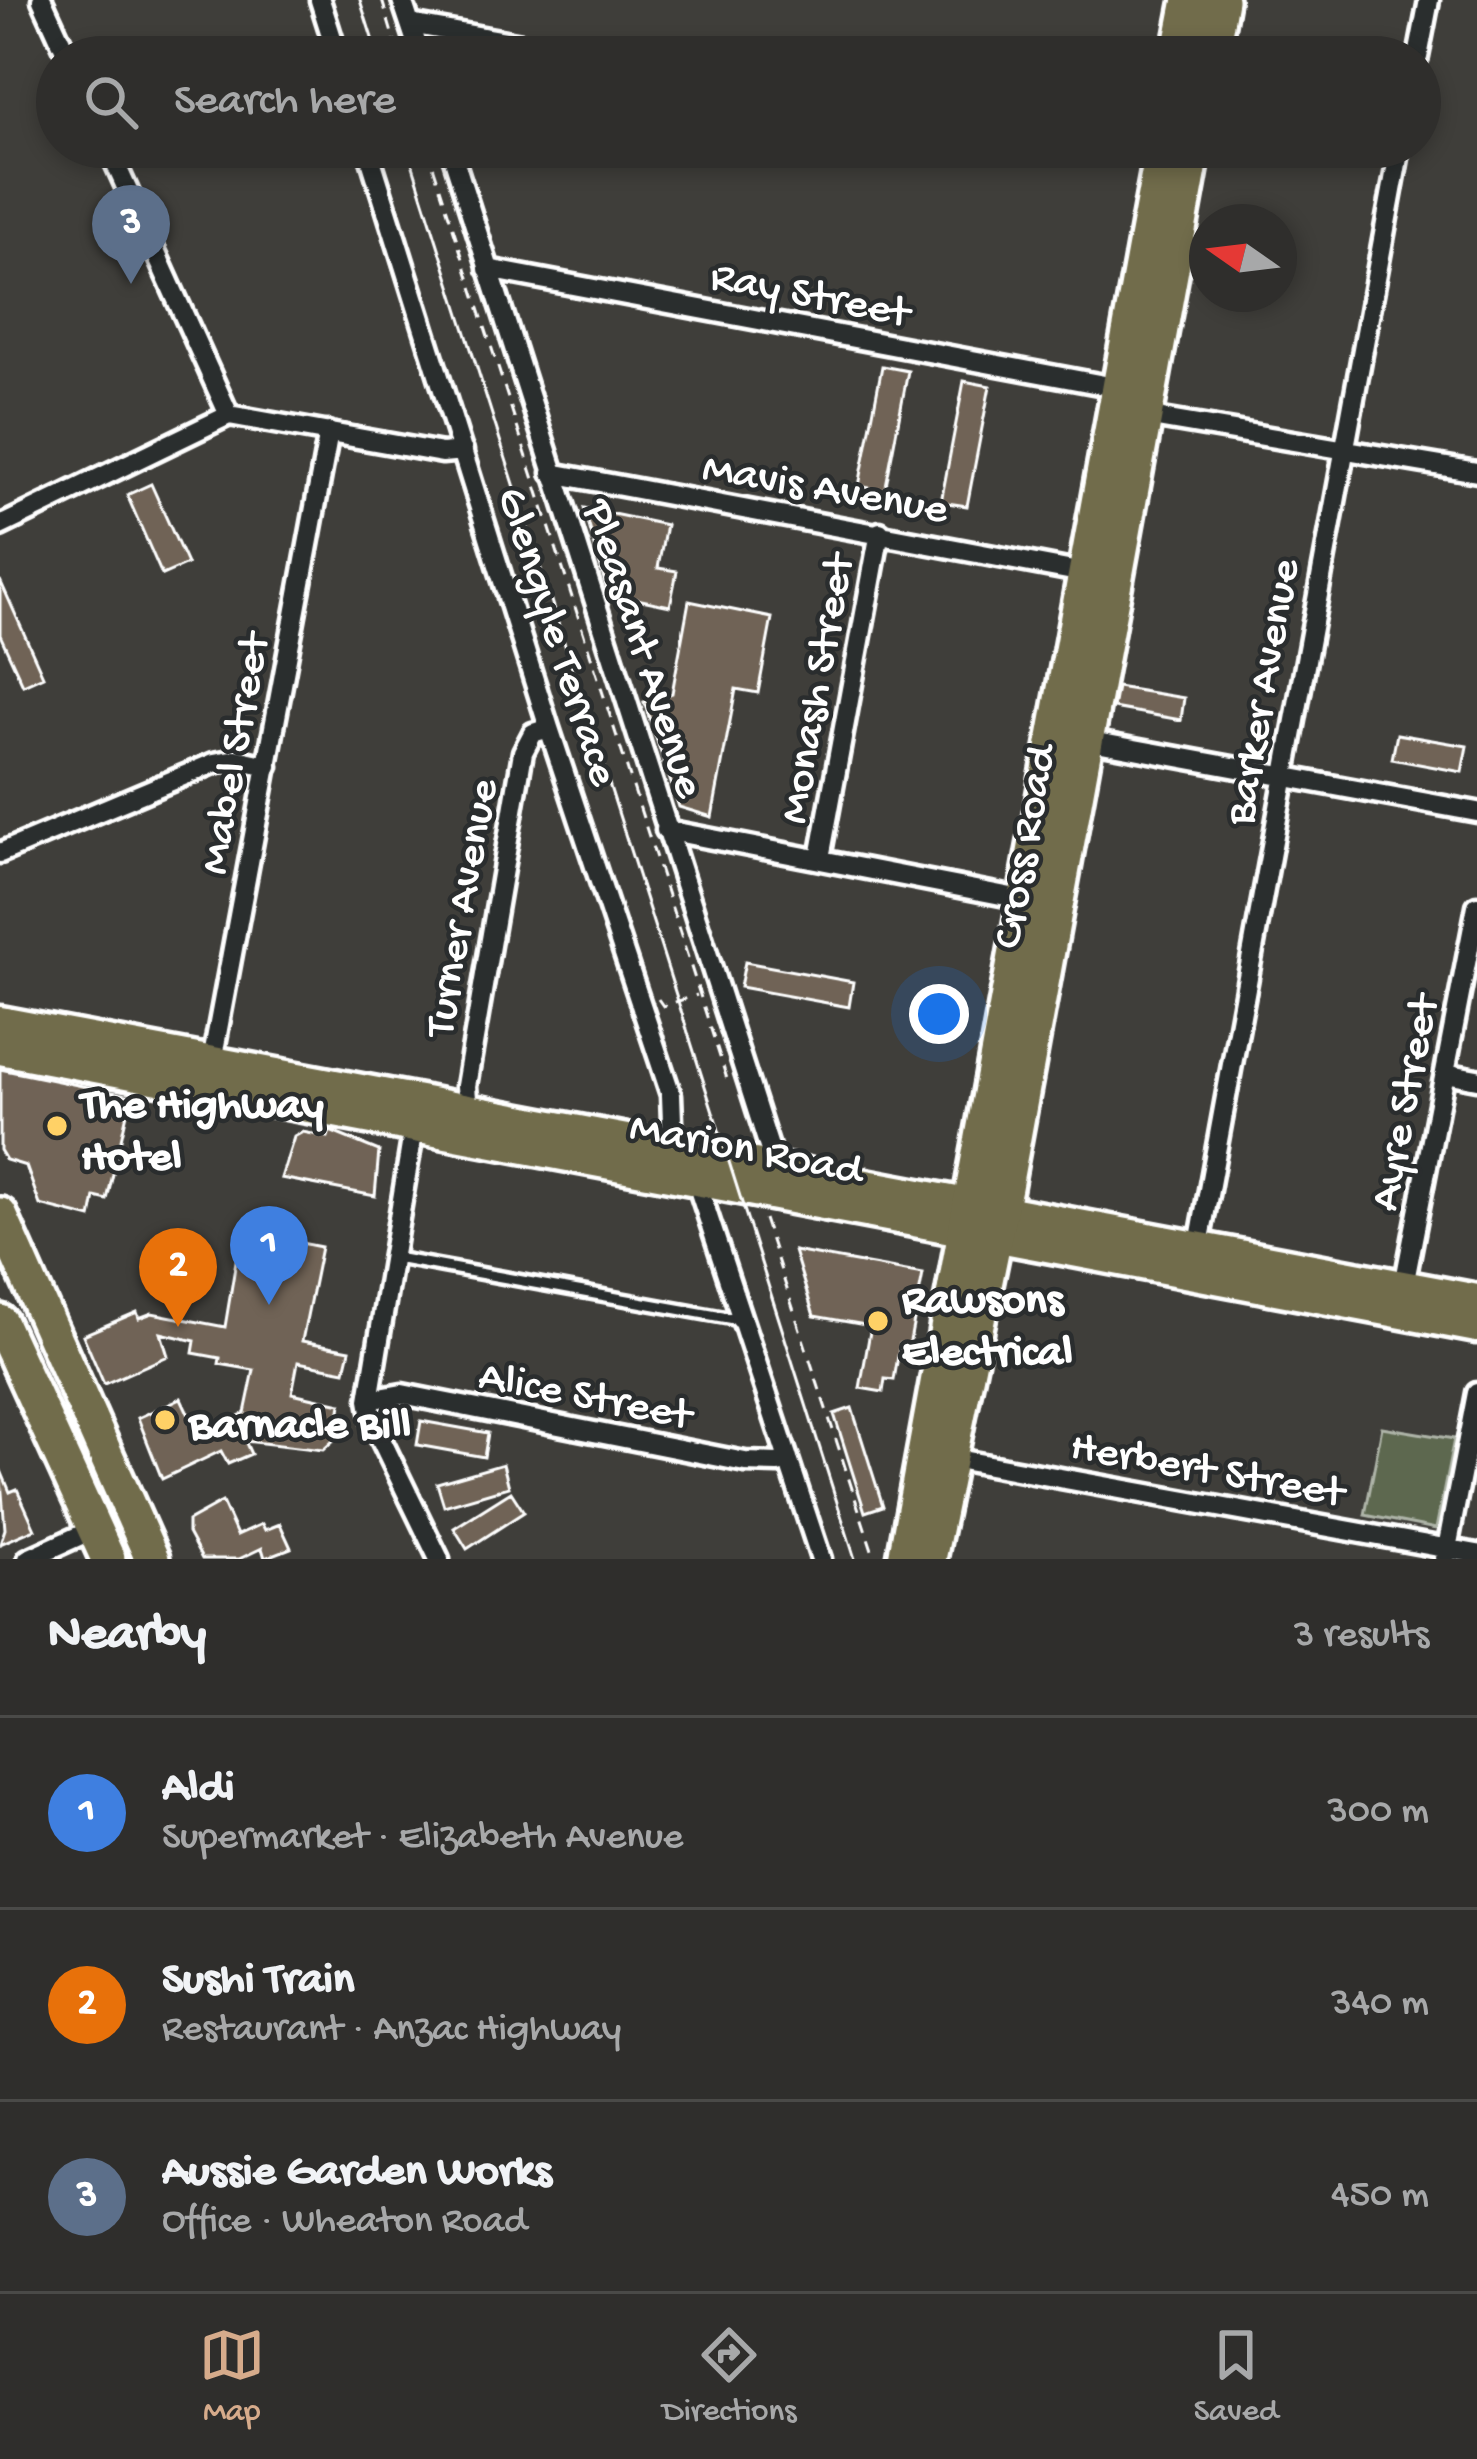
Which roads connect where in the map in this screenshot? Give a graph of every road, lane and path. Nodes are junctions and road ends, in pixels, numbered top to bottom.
1 (42, 0) edge
2 (320, 0) edge
3 (382, 0) edge
4 (402, 0) edge
5 (1190, 0) edge
6 (1221, 0) edge
7 (1429, 0) edge
8 (410, 23) junction
9 (58, 36) edge
10 (331, 36) edge
11 (393, 36) edge
12 (414, 36) edge
13 (480, 36) edge
14 (1183, 36) edge
15 (1215, 36) edge
16 (1422, 36) edge
17 (118, 168) edge
18 (374, 168) edge
19 (434, 168) edge
20 (456, 168) edge
21 (1174, 168) edge
22 (1175, 168) edge
23 (1396, 168) edge
24 (488, 269) junction
25 (1120, 388) junction
26 (230, 415) junction
27 (1145, 416) junction
28 (329, 432) junction
29 (1342, 448) junction
30 (463, 451) junction
31 (1477, 472) edge
32 (551, 473) junction
33 (0, 526) edge
34 (880, 532) junction
35 (1100, 576) junction
36 (548, 728) junction
37 (1069, 737) junction
38 (268, 766) junction
39 (1282, 776) junction
40 (1477, 812) edge
41 (666, 830) junction
42 (0, 853) edge
43 (820, 858) junction
44 (1040, 902) junction
45 (1477, 906) edge
46 (649, 986) dead end
47 (699, 994) junction
48 (0, 1022) edge
49 (0, 1049) edge
50 (1445, 1073) junction
51 (209, 1076) junction
52 (1477, 1079) edge
53 (732, 1088) dead end
54 (467, 1099) junction
55 (416, 1116) junction
56 (673, 1148) junction
57 (995, 1157) junction
58 (696, 1180) junction
59 (770, 1181) junction
60 (918, 1209) junction
61 (0, 1215) edge
62 (983, 1221) junction
63 (1042, 1232) junction
64 (1198, 1250) junction
65 (390, 1257) junction
66 (972, 1283) junction
67 (1401, 1300) junction
68 (1477, 1300) edge
69 (47, 1321) junction
70 (741, 1321) junction
71 (1477, 1327) edge
72 (5, 1333) edge
73 (1477, 1393) edge
74 (369, 1400) junction
75 (936, 1455) junction
76 (788, 1458) junction
77 (101, 1544) edge
78 (1446, 1554) edge
79 (1477, 1554) edge
80 (28, 1559) edge
81 (152, 1559) edge
82 (439, 1559) edge
83 (821, 1559) edge
84 (875, 1559) edge
85 (905, 1559) edge
86 (929, 1559) edge

1 - 9 street
2 - 10 street
3 - 11 path
4 - 8 street
5 - 14 highway
6 - 15 highway
7 - 16 street
8 - 12 street
8 - 13 street
17 - 26 street
18 - 30 street, Glengyle Terrace
19 - 47 path
20 - 24 street, Pleasant Avenue
21 - 25 highway, Cross Road
22 - 27 highway, Cross Road
23 - 29 street, Barker Avenue
24 - 25 street, Ray Street
24 - 32 street, Pleasant Avenue
25 - 35 highway, Cross Road
26 - 28 street
26 - 33 street
27 - 29 street
27 - 35 highway, Cross Road
28 - 30 street
28 - 38 street, Mabel Street
29 - 31 street
29 - 39 street, Barker Avenue
30 - 36 street, Glengyle Terrace
32 - 34 street, Mavis Avenue
32 - 41 street, Pleasant Avenue
34 - 35 street, Mavis Avenue
34 - 43 street, Monash Street
35 - 37 highway, Cross Road
36 - 54 street, Turner Avenue
36 - 56 street, Glengyle Terrace
37 - 39 street
37 - 44 highway, Cross Road
38 - 42 street
38 - 51 street, Mabel Street
39 - 40 street
39 - 64 street, Barker Avenue
41 - 43 street
41 - 59 street, Pleasant Avenue
43 - 44 street
44 - 57 highway, Cross Road
45 - 50 street, Ayre Street
46 - 47 path
47 - 53 path
48 - 51 main road, Marion Road
49 - 51 main road, Marion Road
50 - 52 street
50 - 67 street, Ayre Street
51 - 55 main road, Marion Road
54 - 55 main road, Marion Road
54 - 56 main road, Marion Road
55 - 58 main road, Marion Road
55 - 65 street
56 - 59 main road, Marion Road
57 - 60 main road
57 - 62 highway, Cross Road
57 - 63 main road
58 - 59 main road, Marion Road
58 - 70 street
59 - 60 main road, Marion Road
59 - 84 path
60 - 62 main road, Marion Road
60 - 66 main road
61 - 69 highway
62 - 63 main road, Marion Road
62 - 66 highway, Cross Road
63 - 64 main road, Marion Road
63 - 66 main road
63 - 67 main road, Marion Road
64 - 67 main road, Marion Road
65 - 70 lane
65 - 74 street
66 - 75 highway, Cross Road
67 - 68 main road, Marion Road
67 - 71 main road, Marion Road
69 - 72 highway
69 - 81 highway
70 - 76 street
72 - 77 highway
73 - 78 street
74 - 76 street, Alice Street
74 - 82 street
75 - 78 street, Herbert Street
75 - 85 highway, Cross Road
75 - 86 highway, Cross Road
76 - 83 street
77 - 80 street
78 - 79 street, Herbert Street

